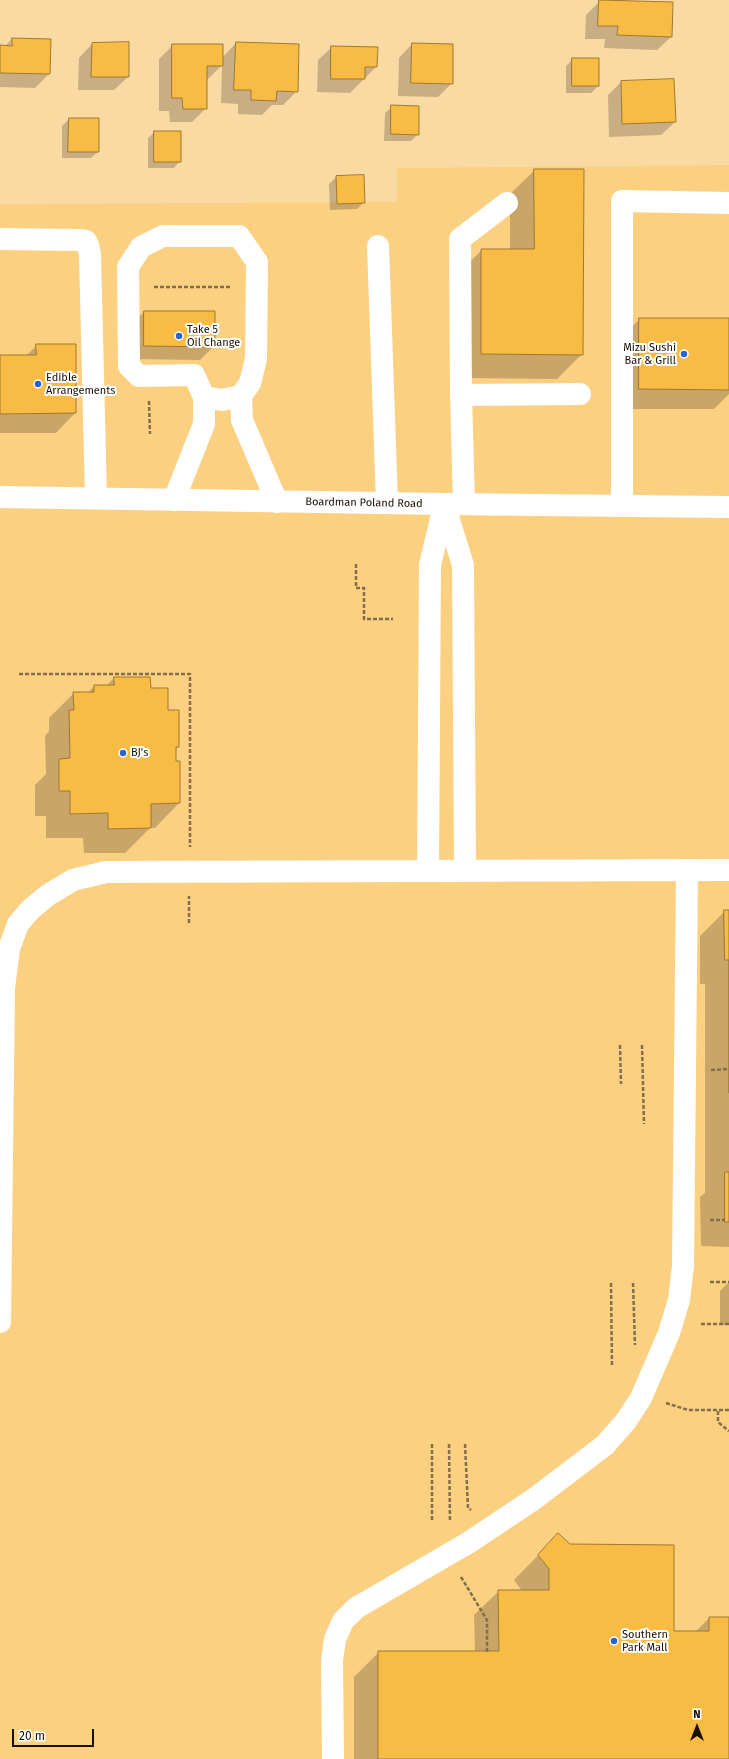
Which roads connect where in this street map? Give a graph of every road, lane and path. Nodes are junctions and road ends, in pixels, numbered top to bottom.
1 (507, 203) dead end
2 (729, 203) edge
3 (0, 239) edge
4 (378, 246) dead end
5 (128, 287) junction
6 (256, 287) junction
7 (148, 376) junction
8 (580, 394) dead end
9 (461, 395) junction
10 (241, 396) junction
11 (204, 397) junction
12 (150, 434) dead end
13 (0, 497) edge
14 (96, 498) junction
15 (174, 500) junction
16 (277, 502) junction
17 (387, 504) junction
18 (454, 504) junction
19 (622, 506) junction
20 (729, 507) edge
21 (356, 564) dead end
22 (393, 619) dead end
23 (19, 674) dead end
24 (687, 870) junction
25 (729, 870) edge
26 (428, 871) junction
27 (464, 871) junction
28 (189, 872) junction
29 (189, 923) dead end
30 (620, 1045) dead end
31 (642, 1045) dead end
32 (729, 1069) edge
33 (710, 1070) dead end
34 (621, 1084) dead end
35 (644, 1124) dead end
36 (710, 1220) dead end
37 (725, 1220) dead end
38 (1, 1263) edge
39 (710, 1282) dead end
40 (729, 1282) edge
41 (611, 1283) dead end
42 (633, 1283) dead end
43 (0, 1322) edge
44 (701, 1324) dead end
45 (729, 1324) edge
46 (635, 1352) dead end
47 (612, 1367) dead end
48 (665, 1403) dead end
49 (729, 1410) edge
50 (718, 1411) junction
51 (729, 1431) edge
52 (432, 1444) dead end
53 (449, 1444) dead end
54 (464, 1444) dead end
55 (474, 1511) dead end
56 (432, 1522) dead end
57 (450, 1522) dead end
58 (459, 1573) dead end
59 (487, 1652) dead end
60 (333, 1759) edge

1 - 9 main road
2 - 19 main road
3 - 14 main road
4 - 17 main road
5 - 6 path
5 - 6 main road
5 - 7 main road
6 - 10 main road
7 - 11 main road
7 - 12 path
8 - 9 main road
9 - 18 main road
10 - 11 main road
10 - 16 main road
11 - 15 main road
13 - 14 main road, Boardman Poland Road
14 - 15 main road, Boardman Poland Road
15 - 16 main road, Boardman Poland Road
16 - 17 main road, Boardman Poland Road
17 - 18 main road, Boardman Poland Road
18 - 19 main road, Boardman Poland Road
18 - 26 main road
18 - 27 main road
19 - 20 main road, Boardman Poland Road
21 - 22 path
23 - 28 path
24 - 25 main road
24 - 27 main road
24 - 60 main road
26 - 27 main road
26 - 28 main road
28 - 29 path
28 - 38 main road
30 - 34 path
31 - 35 path
32 - 33 path
36 - 37 path
38 - 43 main road
39 - 40 path
41 - 47 path
42 - 46 path
44 - 45 path
48 - 50 path
49 - 50 path
50 - 51 path
52 - 56 path
53 - 57 path
54 - 55 path
58 - 59 path

